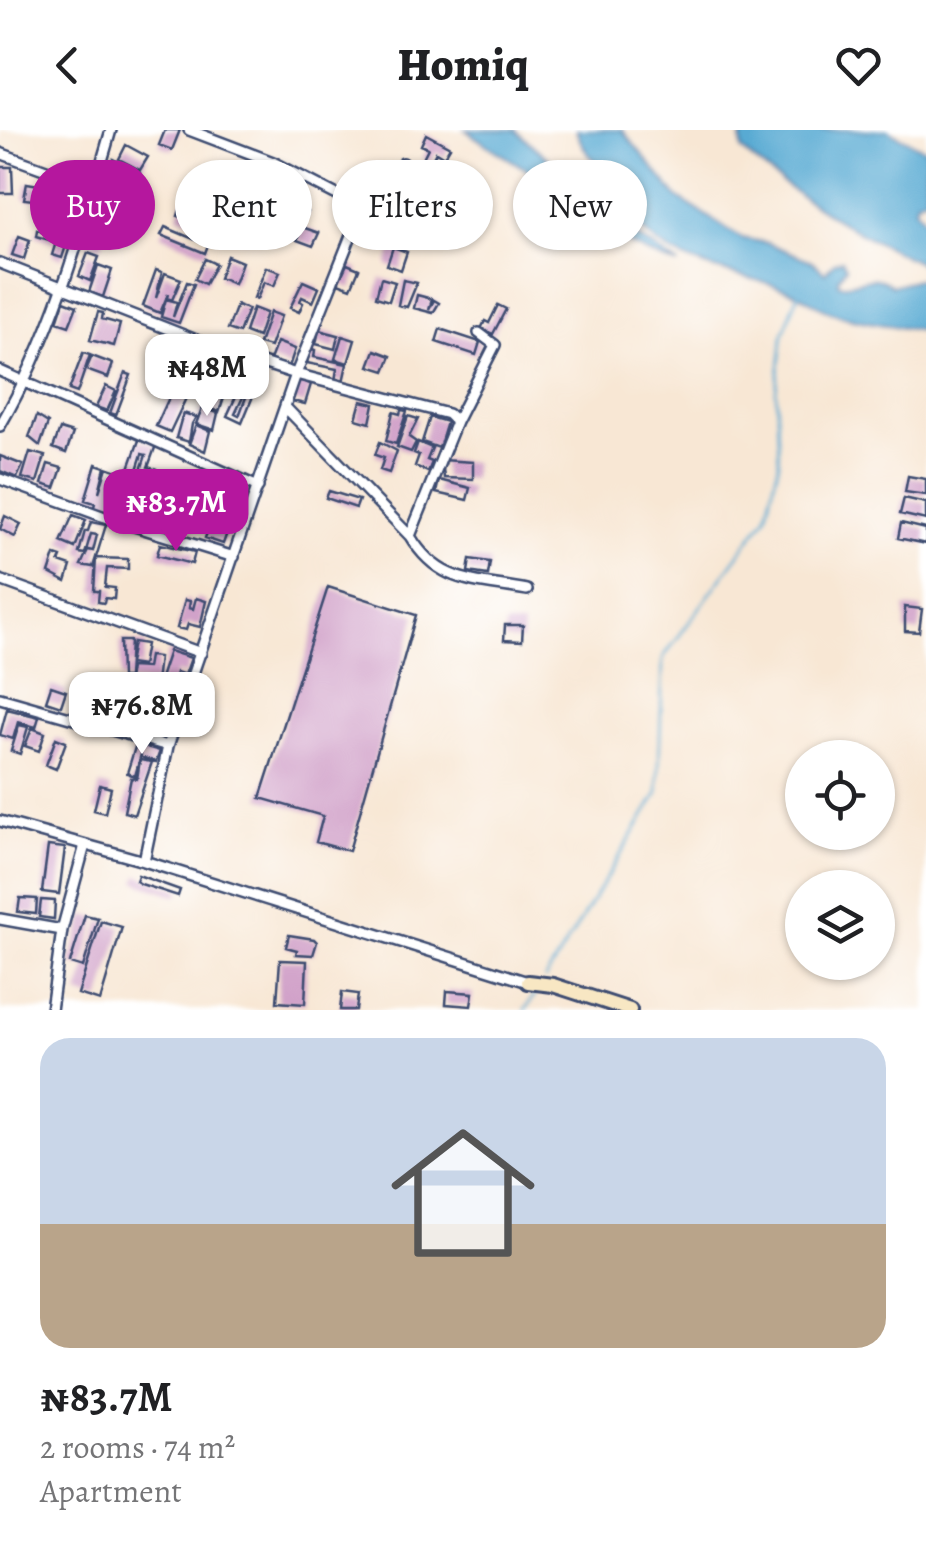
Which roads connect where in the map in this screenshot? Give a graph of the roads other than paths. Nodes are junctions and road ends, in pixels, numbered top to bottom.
1 (111, 130) edge
2 (189, 130) edge
3 (0, 153) edge
4 (102, 160) edge
5 (30, 164) edge
6 (332, 193) edge
7 (74, 250) edge
8 (345, 250) edge
9 (0, 263) edge
10 (61, 288) junction
11 (478, 333) dead end
12 (0, 371) edge
13 (296, 374) junction
14 (25, 383) junction
15 (285, 407) junction
16 (456, 422) junction
17 (0, 426) edge
18 (0, 479) edge
19 (258, 487) junction
20 (410, 536) junction
21 (234, 557) junction
22 (0, 580) edge
23 (527, 590) dead end
24 (201, 653) junction
25 (0, 698) edge
26 (168, 746) junction
27 (0, 821) edge
28 (85, 845) junction
29 (144, 861) junction
30 (0, 919) edge
31 (62, 930) junction
32 (528, 982) joint
33 (51, 1010) edge
34 (630, 1010) edge

1 - 4 street
2 - 6 street
3 - 5 street
7 - 10 street
8 - 13 street
9 - 10 street
10 - 13 street
10 - 14 street
11 - 16 street
12 - 14 street
13 - 15 street
13 - 16 street
14 - 17 street
14 - 19 street
15 - 19 street
15 - 20 street
16 - 20 street
18 - 21 street
19 - 21 street
20 - 23 street
21 - 24 street
22 - 24 street
24 - 26 street
25 - 26 street
26 - 29 street
27 - 28 street
28 - 29 street
28 - 31 street
29 - 32 street
30 - 31 street
31 - 33 street
32 - 34 street

